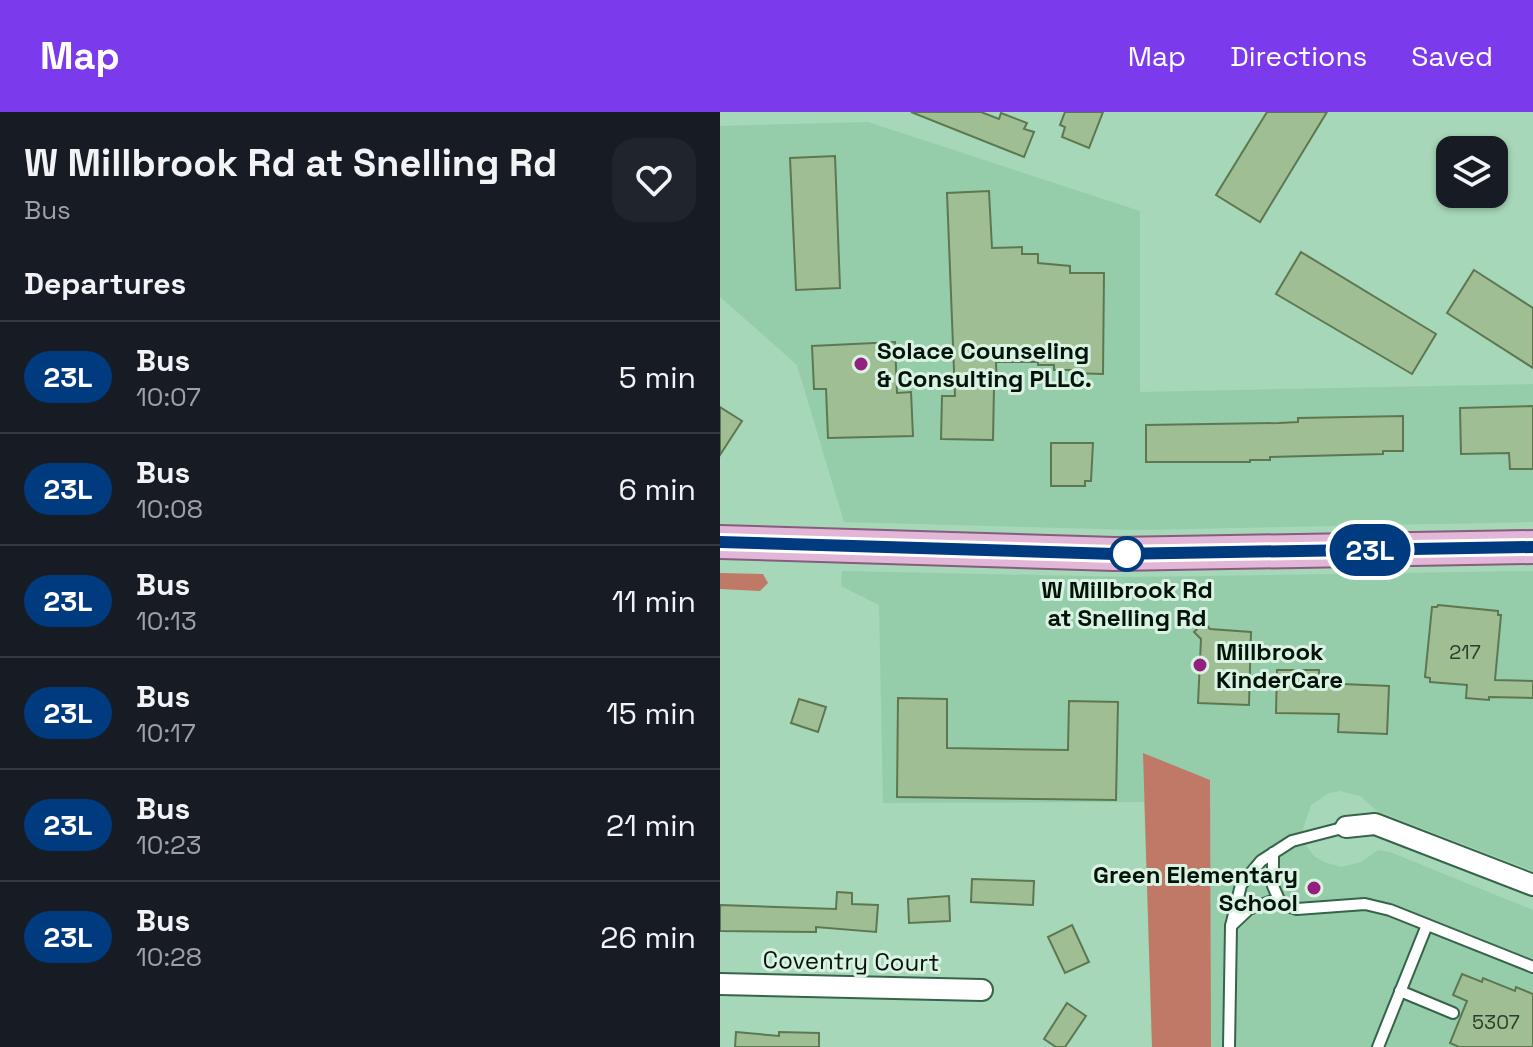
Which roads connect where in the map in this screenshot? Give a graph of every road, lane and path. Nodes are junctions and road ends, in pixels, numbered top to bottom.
1 (720, 542) edge
2 (1533, 547) edge
3 (1346, 827) joint
4 (1273, 853) junction
5 (1533, 885) edge
6 (1280, 902) junction
7 (1427, 925) junction
8 (1231, 926) junction
9 (1533, 967) edge
10 (720, 984) edge
11 (982, 990) dead end
12 (1400, 991) junction
13 (1453, 1013) dead end
14 (1229, 1047) edge
15 (1378, 1047) edge

1 - 2 main road
3 - 4 lane
3 - 5 street
4 - 6 lane
4 - 8 lane
6 - 7 lane
6 - 8 lane
7 - 9 lane
7 - 12 lane
8 - 14 lane
10 - 11 street, Coventry Court
12 - 13 lane
12 - 15 lane

